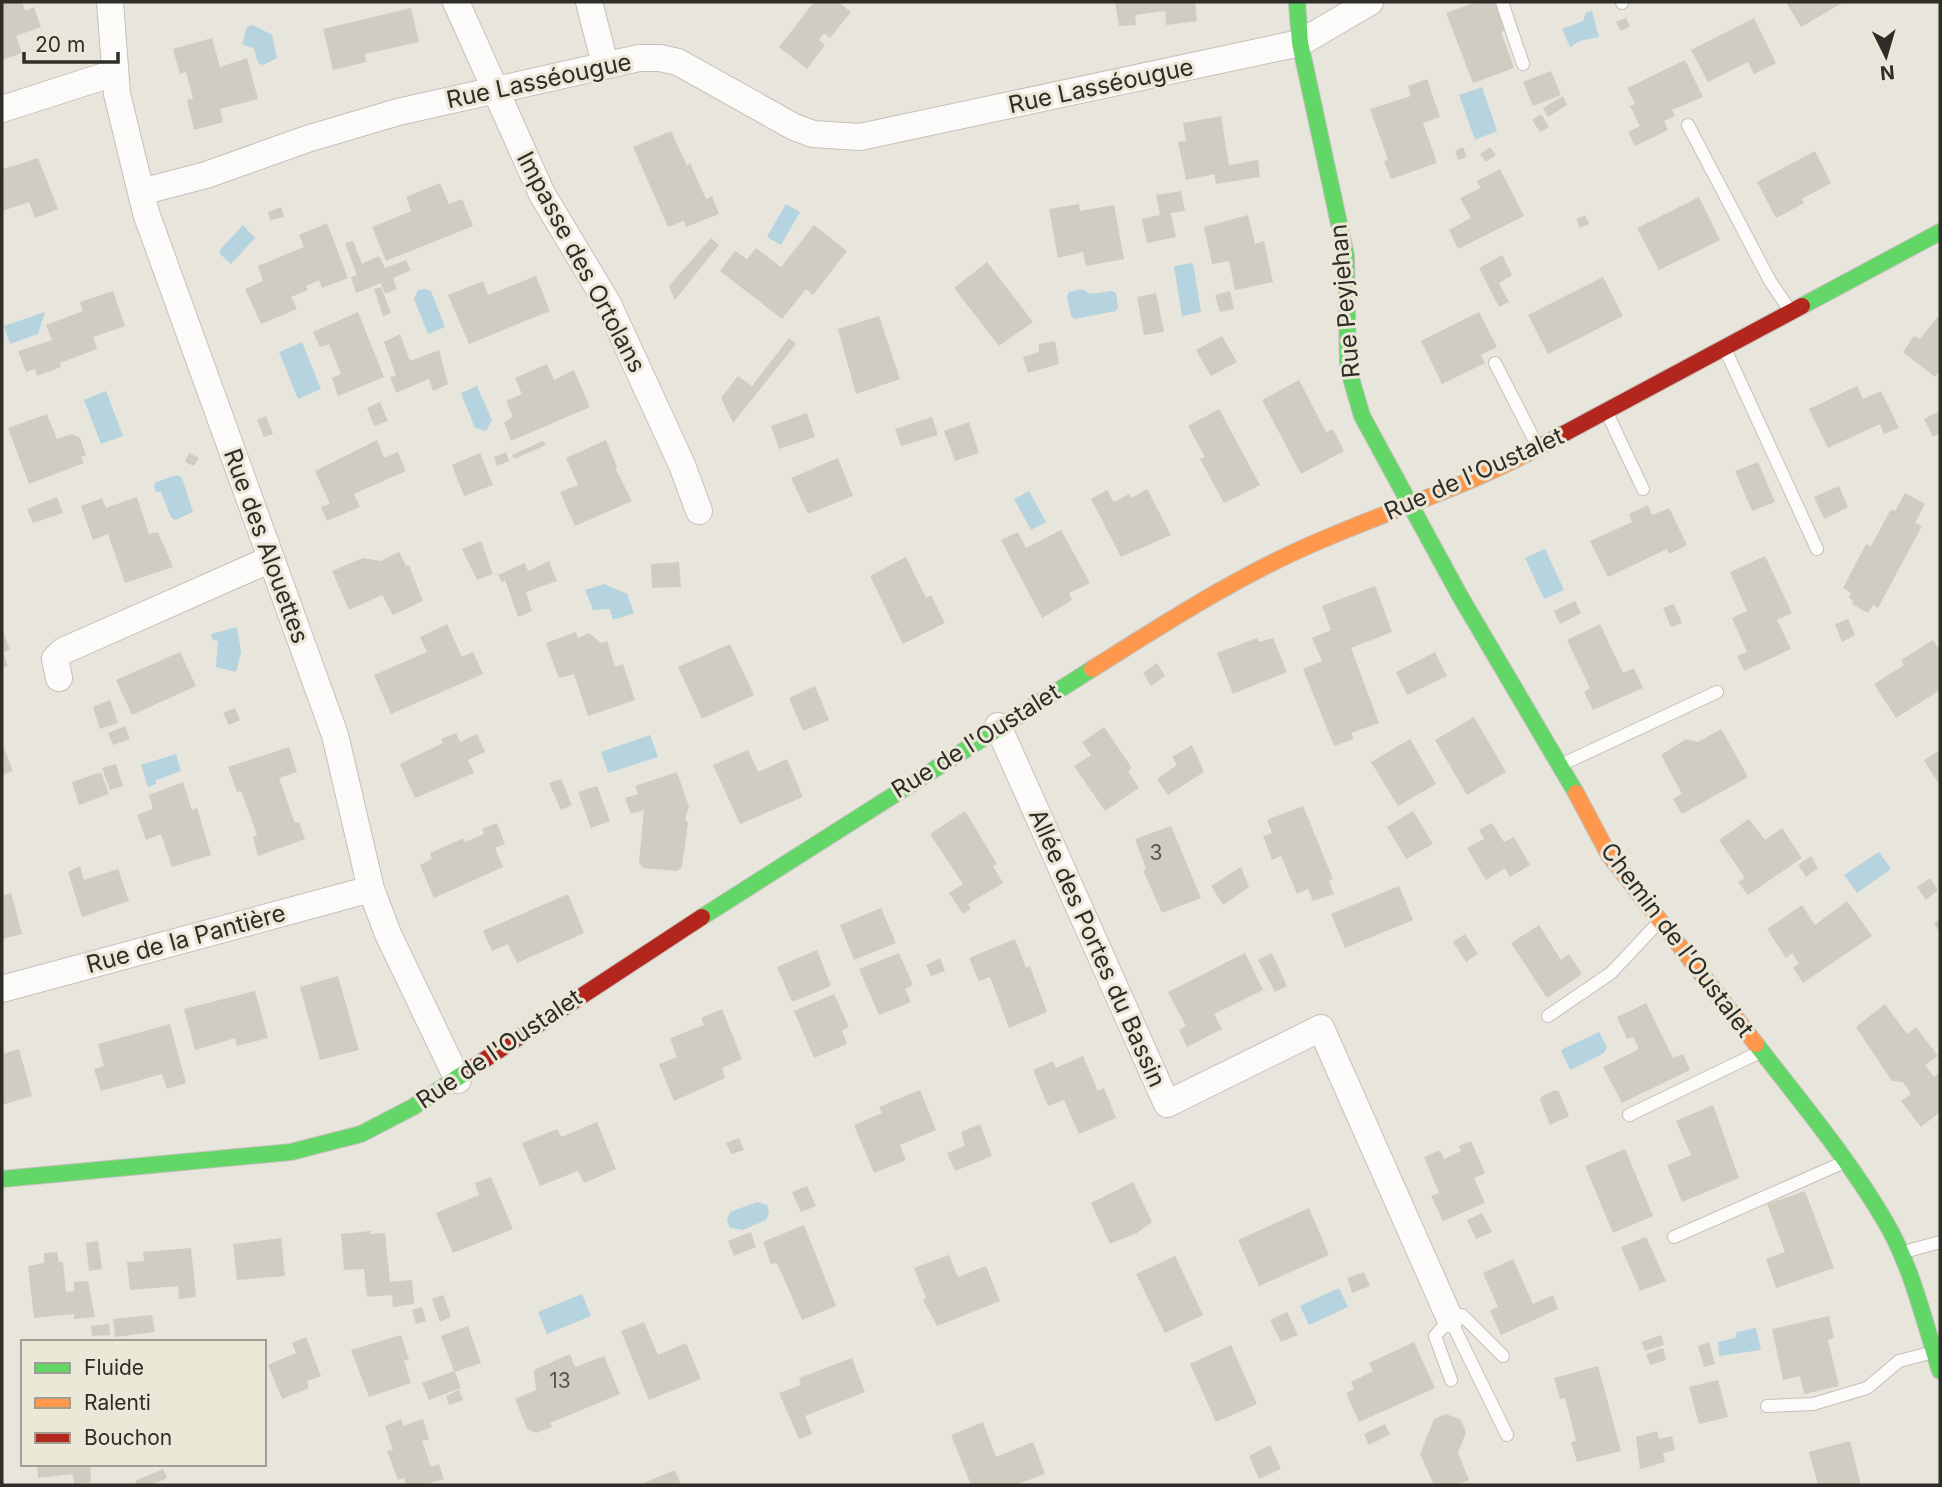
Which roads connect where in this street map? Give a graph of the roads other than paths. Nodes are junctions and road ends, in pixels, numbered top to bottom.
1 (110, 2) edge
2 (456, 2) edge
3 (589, 2) edge
4 (1297, 2) edge
5 (1370, 2) edge
6 (1502, 2) edge
7 (1300, 43) junction
8 (605, 64) junction
9 (1523, 64) dead end
10 (114, 73) junction
11 (495, 90) junction
12 (2, 109) edge
13 (1688, 125) dead end
14 (141, 192) junction
15 (1940, 232) edge
16 (1791, 312) junction
17 (1724, 348) junction
18 (1495, 363) dead end
19 (1606, 411) junction
20 (1538, 448) junction
21 (1643, 489) dead end
22 (1411, 506) junction
23 (699, 511) dead end
24 (1817, 549) dead end
25 (271, 559) junction
26 (59, 678) dead end
27 (1717, 692) dead end
28 (998, 726) junction
29 (1561, 764) junction
30 (371, 889) junction
31 (1660, 922) junction
32 (2, 989) edge
33 (1548, 1016) dead end
34 (1762, 1051) junction
35 (458, 1080) junction
36 (1629, 1115) dead end
37 (1846, 1162) junction
38 (2, 1179) edge
39 (1674, 1237) dead end
40 (1940, 1242) edge
41 (1901, 1253) junction
42 (1450, 1319) junction
43 (1938, 1351) edge
44 (1503, 1356) dead end
45 (1940, 1371) edge
46 (1451, 1380) dead end
47 (1767, 1406) dead end
48 (1507, 1435) dead end

1 - 10 street, Rue des Alouettes
2 - 11 street, Impasse des Ortolans
3 - 8 street
4 - 7 street, Rue Peyjehan
5 - 7 street, Rue Lasséougue
6 - 9 lane
7 - 8 street, Rue Lasséougue
7 - 22 street, Rue Peyjehan
8 - 11 street, Rue Lasséougue
10 - 12 street
10 - 14 street, Rue des Alouettes
11 - 14 street, Rue Lasséougue
11 - 23 street, Impasse des Ortolans
13 - 16 lane
14 - 25 street, Rue des Alouettes
15 - 16 street, Rue de l'Oustalet
16 - 17 street, Rue de l'Oustalet
17 - 19 street, Rue de l'Oustalet
17 - 24 lane
18 - 20 lane
19 - 20 street, Rue de l'Oustalet
19 - 21 lane
20 - 22 street, Rue de l'Oustalet
22 - 28 street, Rue de l'Oustalet
22 - 29 street, Chemin de l'Oustalet
25 - 26 street
25 - 30 street, Rue des Alouettes
27 - 29 lane
28 - 35 street, Rue de l'Oustalet
28 - 42 street, Allée des Portes du Bassin
29 - 31 street, Chemin de l'Oustalet
30 - 32 street, Rue de la Pantière
30 - 35 street, Rue des Alouettes
31 - 33 lane
31 - 34 street, Chemin de l'Oustalet
34 - 36 lane
34 - 37 street, Chemin de l'Oustalet
35 - 38 street, Rue de l'Oustalet
37 - 39 lane
37 - 41 street, Chemin de l'Oustalet
40 - 41 lane
41 - 43 street, Chemin de l'Oustalet
42 - 44 lane
42 - 46 lane
42 - 48 lane
43 - 45 street, Chemin de l'Oustalet
43 - 47 lane

